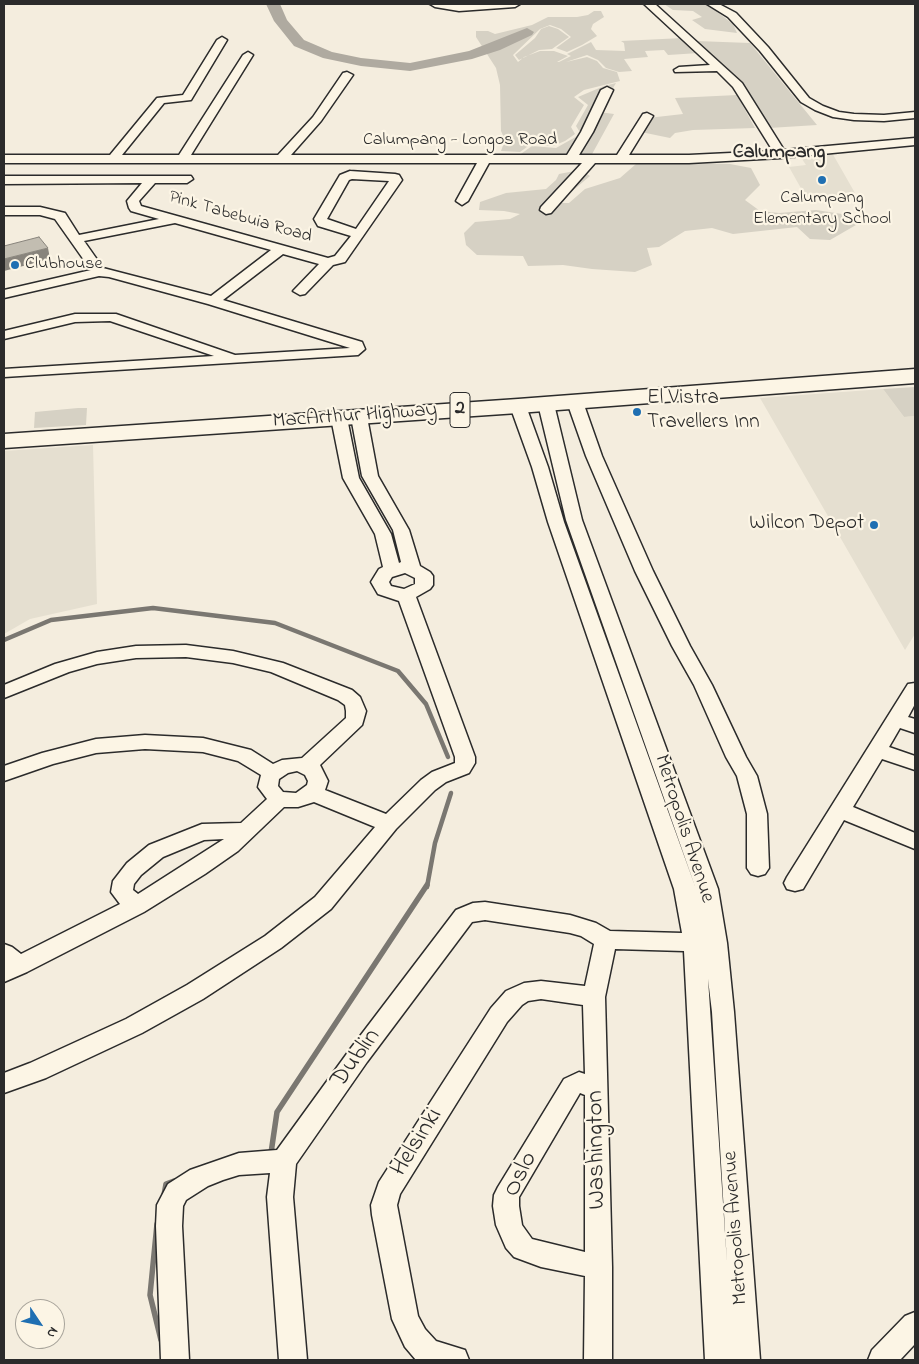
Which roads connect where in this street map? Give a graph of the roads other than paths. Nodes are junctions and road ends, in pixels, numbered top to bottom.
1 (435, 4) edge
2 (515, 4) edge
3 (649, 4) edge
4 (712, 4) edge
5 (222, 40) dead end
6 (248, 55) dead end
7 (720, 68) junction
8 (679, 70) dead end
9 (347, 75) dead end
10 (607, 90) dead end
11 (915, 115) edge
12 (646, 116) dead end
13 (915, 142) edge
14 (781, 154) junction
15 (486, 158) junction
16 (571, 158) junction
17 (592, 158) junction
18 (4, 159) edge
19 (112, 159) junction
20 (184, 159) junction
21 (281, 159) junction
22 (621, 159) junction
23 (187, 179) dead end
24 (4, 180) edge
25 (151, 180) junction
26 (462, 201) dead end
27 (4, 210) edge
28 (546, 210) dead end
29 (174, 219) junction
30 (359, 234) junction
31 (77, 239) junction
32 (281, 249) junction
33 (328, 262) junction
34 (99, 272) junction
35 (300, 292) dead end
36 (4, 294) edge
37 (213, 301) junction
38 (4, 335) edge
39 (240, 359) junction
40 (4, 373) edge
41 (915, 376) edge
42 (580, 402) junction
43 (548, 412) junction
44 (522, 415) junction
45 (349, 418) junction
46 (4, 441) edge
47 (370, 476) junction
48 (351, 478) junction
49 (412, 568) junction
50 (392, 569) junction
51 (406, 595) junction
52 (915, 689) edge
53 (4, 692) edge
54 (896, 720) junction
55 (915, 726) edge
56 (878, 750) junction
57 (915, 763) edge
58 (306, 766) junction
59 (273, 773) junction
60 (4, 774) edge
61 (312, 793) junction
62 (280, 798) junction
63 (840, 810) junction
64 (389, 824) junction
65 (247, 831) junction
66 (915, 841) edge
67 (758, 868) dead end
68 (795, 884) dead end
69 (136, 906) junction
70 (606, 940) junction
71 (705, 943) junction
72 (9, 964) edge
73 (594, 997) junction
74 (4, 1083) edge
75 (597, 1089) junction
76 (284, 1162) junction
77 (599, 1267) junction
78 (915, 1325) edge
79 (175, 1360) edge
80 (293, 1360) edge
81 (455, 1360) edge
82 (598, 1360) edge
83 (719, 1360) edge
84 (746, 1360) edge
85 (882, 1360) edge

1 - 2 street
3 - 7 street
4 - 11 street
5 - 19 street
6 - 20 street
7 - 8 street
7 - 14 street
9 - 21 street
10 - 16 street
12 - 22 street
13 - 14 street, Calumpang - Longos Road
14 - 22 street, Calumpang - Longos Road
15 - 16 street, Calumpang - Longos Road
15 - 21 street, Calumpang - Longos Road
15 - 26 street
16 - 17 street, Calumpang - Longos Road
17 - 22 street, Calumpang - Longos Road
17 - 28 street
18 - 19 street, Calumpang - Longos Road
19 - 20 street, Calumpang - Longos Road
20 - 21 street, Calumpang - Longos Road
23 - 25 street, Pink Tabebuia Road
24 - 25 street, Pink Tabebuia Road
25 - 29 street, Pink Tabebuia Road
27 - 31 street
29 - 31 street
29 - 32 street, Pink Tabebuia Road
30 - 30 street, Pink Tabebuia Road
30 - 33 street, Pink Tabebuia Road
31 - 34 street
32 - 33 street, Pink Tabebuia Road
32 - 37 street
33 - 35 street
34 - 36 street
34 - 37 street
37 - 39 street
38 - 39 street
39 - 40 street
41 - 42 highway, MacArthur Highway / 2
42 - 43 highway, MacArthur Highway / 2
42 - 67 street
43 - 44 highway, MacArthur Highway / 2
43 - 71 street, Metropolis Avenue
44 - 45 highway, MacArthur Highway / 2
44 - 71 street, Metropolis Avenue
45 - 46 highway, MacArthur Highway / 2
45 - 47 street
45 - 48 street
47 - 48 street
47 - 49 street
48 - 50 street
49 - 50 street
49 - 51 street
50 - 51 street
51 - 64 street
52 - 54 street
53 - 58 street
54 - 55 street
54 - 56 street
56 - 57 street
56 - 63 street
58 - 59 street
58 - 61 street
59 - 60 street
59 - 62 street
61 - 62 street
61 - 64 street
62 - 65 street
63 - 66 street
63 - 68 street
64 - 74 street
65 - 69 street
65 - 69 street
69 - 72 street
70 - 71 street
70 - 73 street, Washington
70 - 76 street, Dublin
71 - 83 street, Metropolis Avenue
71 - 84 street, Metropolis Avenue
73 - 75 street, Washington
73 - 81 street, Helsinki
75 - 77 street, Washington
75 - 77 street, Oslo
76 - 79 street
76 - 80 street, Dublin
77 - 82 street, Washington
78 - 85 street

